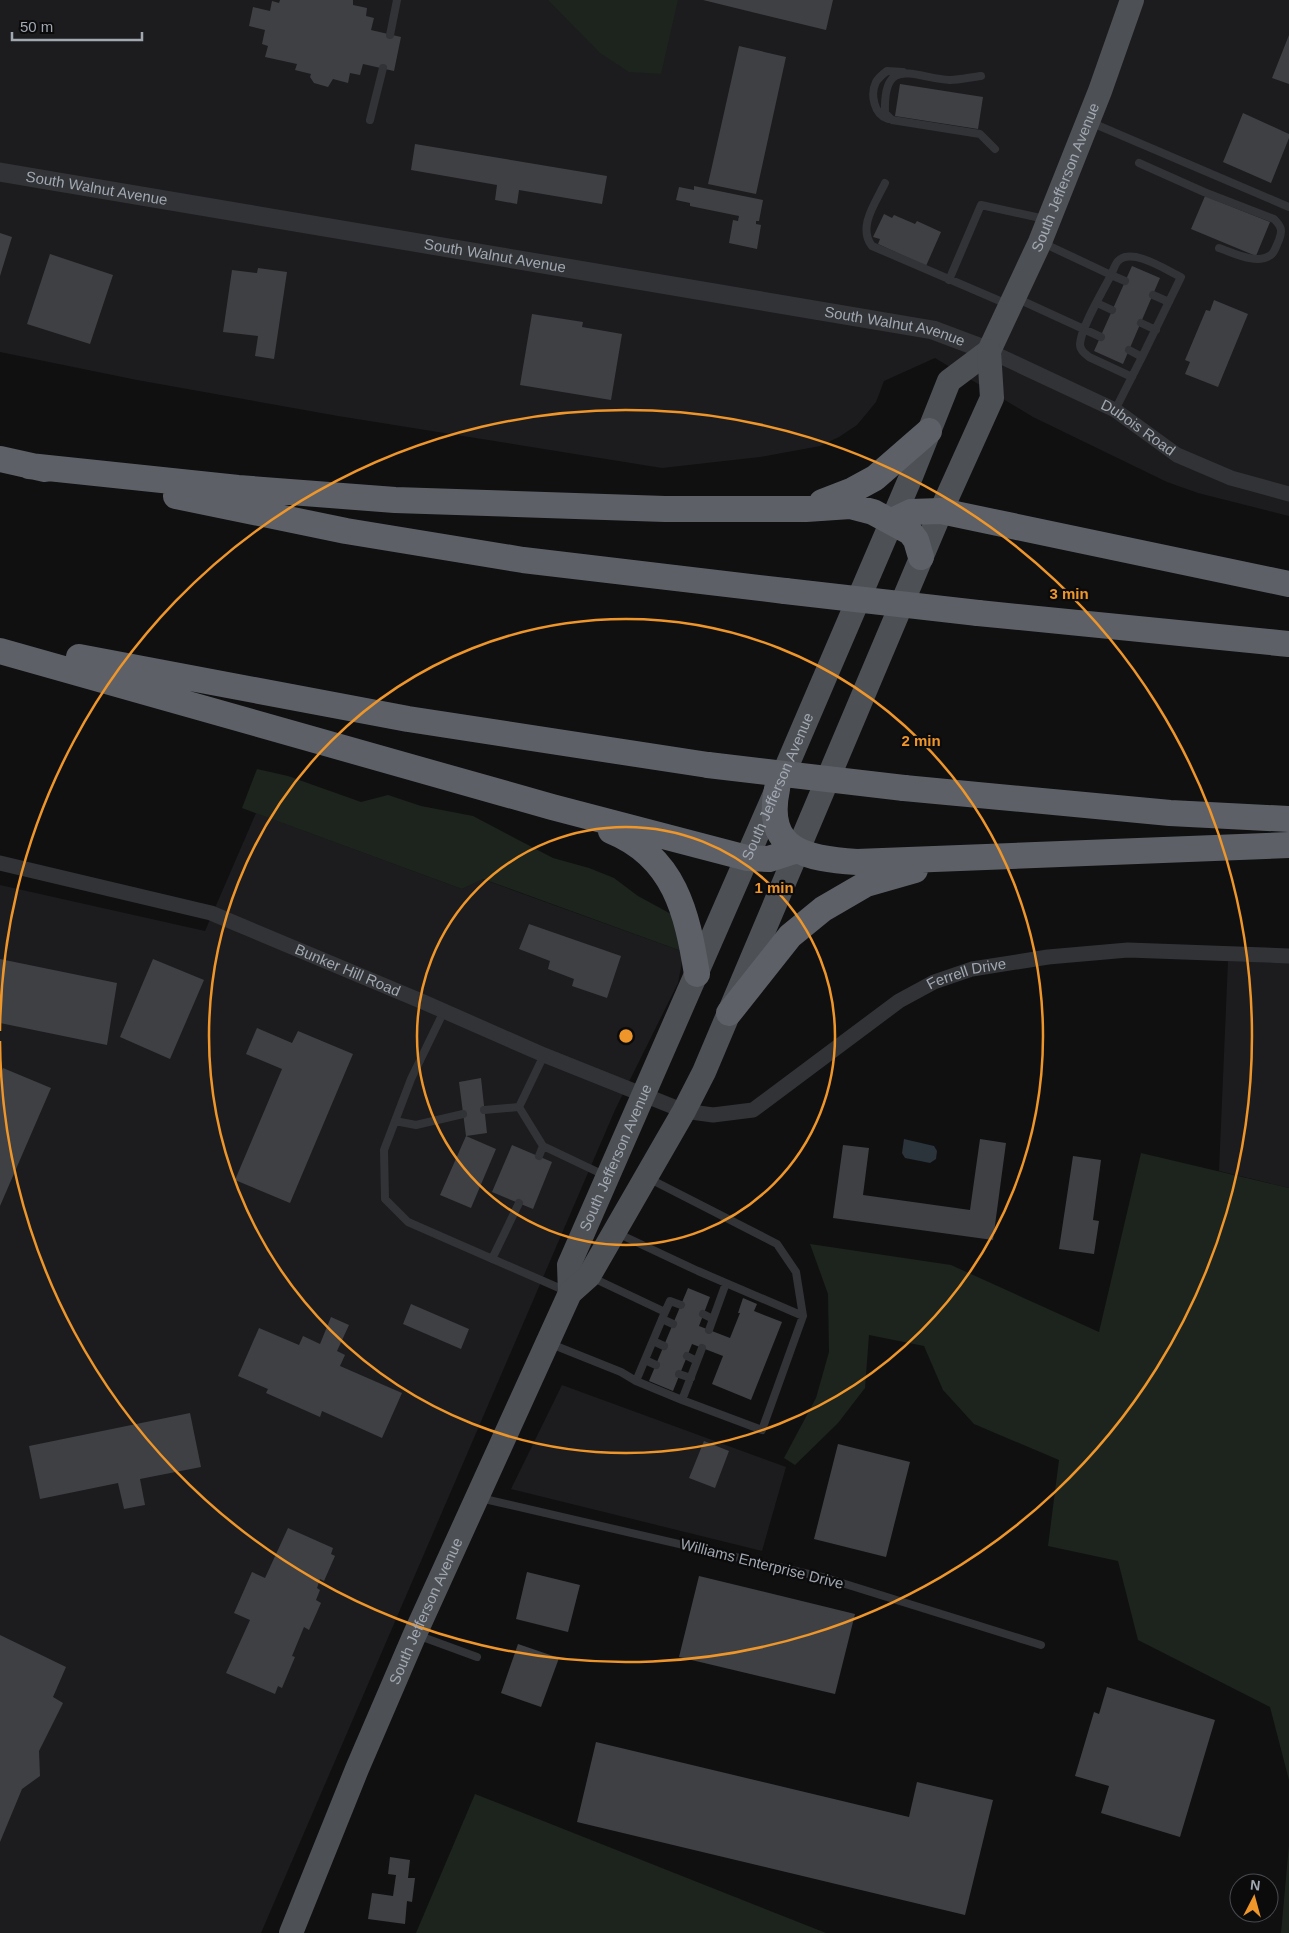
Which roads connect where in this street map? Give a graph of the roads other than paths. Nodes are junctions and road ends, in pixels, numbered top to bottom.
1 (397, 0) edge
2 (1130, 1) edge
3 (390, 35) dead end
4 (383, 68) dead end
5 (903, 72) junction
6 (981, 76) dead end
7 (370, 120) dead end
8 (892, 120) junction
9 (1088, 122) junction
10 (994, 149) dead end
11 (1139, 163) dead end
12 (0, 172) edge
13 (885, 183) dead end
14 (1289, 207) edge
15 (1048, 220) junction
16 (1040, 242) junction
17 (1219, 248) dead end
18 (1111, 275) junction
19 (949, 280) junction
20 (1125, 282) dead end
21 (1153, 295) dead end
22 (1012, 301) junction
23 (1169, 302) junction
24 (1097, 303) junction
25 (1112, 310) dead end
26 (1140, 323) dead end
27 (1084, 329) junction
28 (1156, 330) junction
29 (1101, 336) dead end
30 (1129, 350) dead end
31 (989, 351) junction
32 (1142, 357) junction
33 (1132, 377) junction
34 (1115, 410) junction
35 (929, 431) junction
36 (0, 459) edge
37 (28, 466) junction
38 (1289, 494) edge
39 (806, 509) junction
40 (941, 511) junction
41 (892, 521) junction
42 (921, 558) junction
43 (1289, 584) edge
44 (0, 641) edge
45 (1289, 644) edge
46 (0, 651) edge
47 (777, 789) junction
48 (552, 807) junction
49 (1289, 819) edge
50 (1289, 845) edge
51 (797, 850) junction
52 (992, 857) junction
53 (747, 858) junction
54 (0, 863) edge
55 (1289, 956) edge
56 (697, 974) junction
57 (444, 1011) junction
58 (729, 1013) junction
59 (544, 1055) junction
60 (644, 1095) junction
61 (519, 1106) junction
62 (484, 1110) dead end
63 (684, 1111) junction
64 (463, 1114) dead end
65 (396, 1121) junction
66 (543, 1146) junction
67 (539, 1156) dead end
68 (608, 1177) junction
69 (646, 1177) junction
70 (519, 1203) dead end
71 (615, 1232) junction
72 (492, 1259) junction
73 (589, 1276) junction
74 (726, 1283) junction
75 (570, 1293) junction
76 (681, 1305) dead end
77 (703, 1314) dead end
78 (663, 1315) junction
79 (803, 1316) junction
80 (713, 1319) junction
81 (673, 1324) dead end
82 (709, 1330) dead end
83 (653, 1341) junction
84 (548, 1343) junction
85 (664, 1346) dead end
86 (702, 1348) dead end
87 (687, 1356) dead end
88 (645, 1360) junction
89 (697, 1361) junction
90 (656, 1365) dead end
91 (679, 1374) dead end
92 (691, 1378) junction
93 (636, 1381) junction
94 (682, 1400) junction
95 (478, 1498) junction
96 (415, 1634) junction
97 (1041, 1645) dead end
98 (477, 1656) dead end
99 (291, 1933) edge

1 - 3 lane
2 - 9 main road, South Jefferson Avenue
4 - 7 lane
5 - 6 lane
5 - 8 lane
5 - 8 lane
8 - 10 lane
9 - 14 lane
9 - 15 main road, South Jefferson Avenue
11 - 17 lane
12 - 31 street, South Walnut Avenue
13 - 19 lane
15 - 16 main road, South Jefferson Avenue
15 - 19 lane
16 - 18 lane
16 - 22 main road, South Jefferson Avenue
18 - 20 lane
18 - 23 lane
18 - 24 lane
19 - 22 lane
21 - 23 lane
22 - 27 lane
22 - 31 main road, South Jefferson Avenue
23 - 28 lane
24 - 25 lane
24 - 27 lane
26 - 28 lane
27 - 29 lane
27 - 33 lane
28 - 32 lane
30 - 32 lane
31 - 34 street, Dubois Road
31 - 35 main road, South Jefferson Avenue
31 - 40 main road, South Jefferson Avenue
32 - 33 lane
33 - 34 lane
34 - 38 street, Dubois Road
35 - 39 highway
35 - 41 main road, South Jefferson Avenue
36 - 37 highway
37 - 39 highway
37 - 45 highway, bridge
39 - 41 highway
40 - 41 highway
40 - 42 main road, South Jefferson Avenue
40 - 43 highway
41 - 42 highway
41 - 47 main road, South Jefferson Avenue
42 - 51 main road, South Jefferson Avenue
44 - 49 highway, bridge
46 - 48 highway
47 - 51 highway
47 - 53 main road, South Jefferson Avenue
48 - 53 highway
48 - 56 highway
50 - 52 highway
51 - 52 highway
51 - 53 highway
51 - 58 main road, South Jefferson Avenue
52 - 58 highway
53 - 56 main road, South Jefferson Avenue
54 - 57 street, Bunker Hill Road
55 - 63 street, Ferrell Drive
56 - 60 main road, South Jefferson Avenue
57 - 59 street, Bunker Hill Road
57 - 65 lane
58 - 63 main road, South Jefferson Avenue
59 - 60 street, Bunker Hill Road
59 - 61 lane
60 - 63 street, Bunker Hill Road
60 - 68 main road, South Jefferson Avenue
61 - 62 lane
61 - 66 lane
63 - 69 main road, South Jefferson Avenue
64 - 65 lane
65 - 72 lane
66 - 67 lane
66 - 68 lane
68 - 75 main road, South Jefferson Avenue
69 - 71 main road, South Jefferson Avenue
69 - 79 lane
70 - 72 lane
71 - 73 main road, South Jefferson Avenue
71 - 74 lane
72 - 75 lane
73 - 75 main road, South Jefferson Avenue
73 - 78 lane
74 - 79 lane
74 - 80 lane
75 - 84 main road, South Jefferson Avenue
76 - 78 lane
77 - 80 lane
78 - 81 lane
78 - 83 lane
79 - 94 lane
80 - 82 lane
83 - 85 lane
83 - 88 lane
84 - 93 lane
84 - 95 main road, South Jefferson Avenue
86 - 89 lane
87 - 89 lane
88 - 90 lane
88 - 93 lane
89 - 92 lane
91 - 92 lane
92 - 94 lane
93 - 94 lane
95 - 96 main road, South Jefferson Avenue
95 - 97 lane, Williams Enterprise Drive
96 - 98 lane
96 - 99 main road, South Jefferson Avenue

